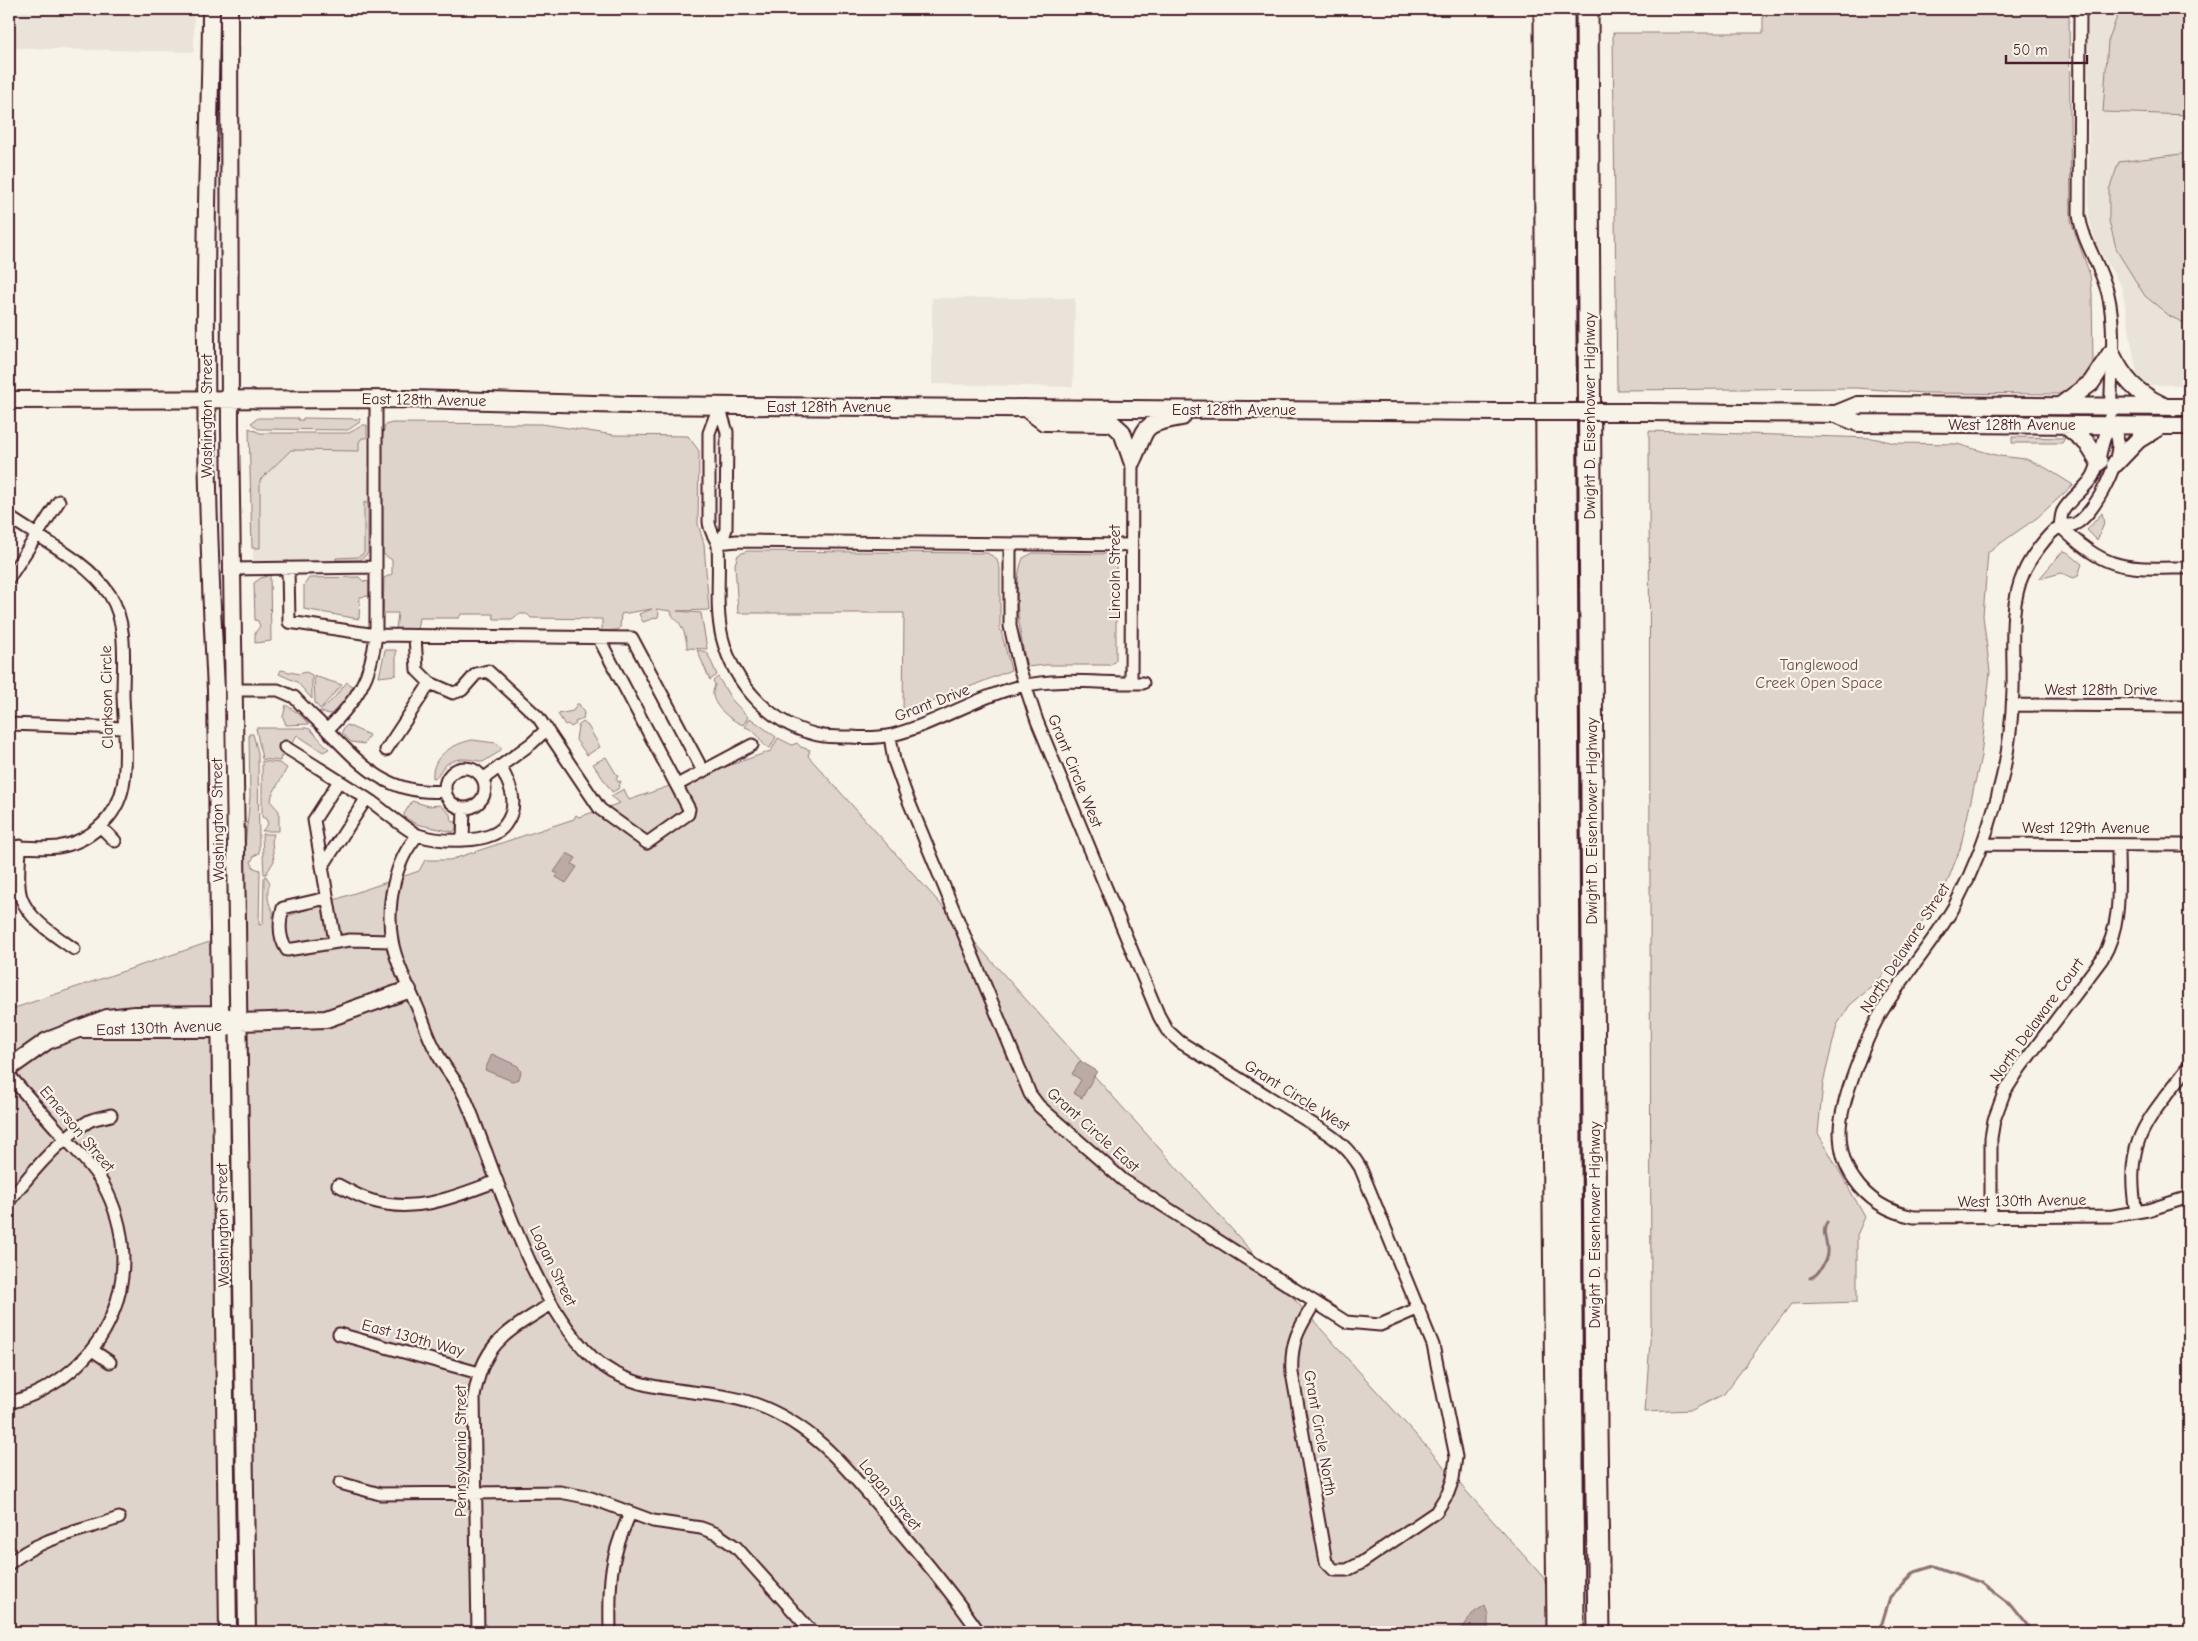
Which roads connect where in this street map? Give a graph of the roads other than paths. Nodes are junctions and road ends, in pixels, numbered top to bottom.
1 (211, 9) edge
2 (230, 9) edge
3 (1546, 9) edge
4 (1563, 9) edge
5 (1575, 9) edge
6 (1587, 9) edge
7 (2080, 9) edge
8 (2111, 353) junction
9 (206, 399) junction
10 (231, 399) junction
11 (376, 399) junction
12 (9, 400) edge
13 (719, 406) junction
14 (2060, 406) junction
15 (2110, 407) junction
16 (2165, 407) junction
17 (2189, 407) edge
18 (1025, 408) junction
19 (1218, 409) junction
20 (1648, 412) joint
21 (1836, 414) junction
22 (2065, 425) junction
23 (2110, 425) junction
24 (2161, 426) junction
25 (2189, 426) edge
26 (1132, 460) junction
27 (2107, 463) junction
28 (59, 500) dead end
29 (9, 517) edge
30 (2060, 526) junction
31 (36, 536) junction
32 (718, 543) junction
33 (1010, 544) junction
34 (1132, 545) junction
35 (376, 567) junction
36 (288, 568) junction
37 (2189, 568) edge
38 (233, 569) junction
39 (9, 578) edge
40 (376, 635) junction
41 (415, 636) junction
42 (598, 637) junction
43 (430, 683) junction
44 (1131, 683) junction
45 (1143, 683) dead end
46 (1025, 685) junction
47 (216, 690) junction
48 (235, 690) junction
49 (2013, 705) junction
50 (2189, 706) edge
51 (9, 724) edge
52 (124, 728) junction
53 (547, 729) junction
54 (327, 730) junction
55 (890, 736) junction
56 (752, 745) dead end
57 (285, 747) dead end
58 (386, 750) dead end
59 (500, 766) junction
60 (702, 771) junction
61 (483, 779) junction
62 (339, 781) junction
63 (677, 785) junction
64 (445, 791) junction
65 (366, 798) junction
66 (464, 808) junction
67 (100, 826) junction
68 (418, 834) junction
69 (464, 840) junction
70 (115, 841) dead end
71 (1982, 844) junction
72 (2118, 845) junction
73 (2189, 845) edge
74 (14, 846) edge
75 (322, 867) junction
76 (327, 898) junction
77 (335, 941) junction
78 (392, 941) junction
79 (74, 949) dead end
80 (408, 990) junction
81 (221, 1021) junction
82 (239, 1022) junction
83 (2189, 1066) edge
84 (9, 1068) edge
85 (9, 1075) edge
86 (112, 1115) dead end
87 (66, 1140) junction
88 (497, 1182) junction
89 (338, 1185) dead end
90 (1861, 1188) joint
91 (2189, 1197) edge
92 (9, 1201) edge
93 (2136, 1212) junction
94 (1991, 1218) junction
95 (1315, 1302) junction
96 (551, 1304) junction
97 (1419, 1308) junction
98 (338, 1334) dead end
99 (92, 1350) junction
100 (110, 1362) dead end
101 (479, 1373) junction
102 (9, 1403) edge
103 (340, 1483) dead end
104 (477, 1493) junction
105 (630, 1514) junction
106 (119, 1518) dead end
107 (9, 1564) edge
108 (1334, 1570) joint
109 (228, 1632) edge
110 (246, 1632) edge
111 (478, 1632) edge
112 (610, 1632) edge
113 (812, 1632) edge
114 (979, 1632) edge
115 (1558, 1632) edge
116 (1573, 1632) edge
117 (1587, 1632) edge
118 (1600, 1632) edge

1 - 9 main road, Washington Street
2 - 10 main road, Washington Street
3 - 115 highway
4 - 116 highway
5 - 117 highway
6 - 118 highway, Dwight D. Eisenhower Highway
7 - 8 street, North Delaware Street
8 - 14 main road
8 - 15 street, North Delaware Street
8 - 16 main road
9 - 10 main road, East 128th Avenue
9 - 12 main road, East 128th Avenue
9 - 47 main road, Washington Street
10 - 11 main road, East 128th Avenue
10 - 38 main road, Washington Street
11 - 13 main road, East 128th Avenue
11 - 35 street
13 - 18 main road, East 128th Avenue
13 - 32 street, Grant Drive
13 - 32 street, Grant Drive
14 - 15 main road, West 128th Avenue
14 - 21 main road, West 128th Avenue
15 - 16 main road, West 128th Avenue
15 - 23 street, North Delaware Street
16 - 17 main road, West 128th Avenue
18 - 19 main road, East 128th Avenue
18 - 26 main road
19 - 20 main road, East 128th Avenue, bridge
19 - 26 main road
20 - 21 main road, West 128th Avenue
21 - 22 main road, West 128th Avenue
22 - 23 main road, West 128th Avenue
22 - 27 main road
23 - 24 main road, West 128th Avenue
23 - 27 street, North Delaware Street
23 - 27 street, North Delaware Street
24 - 25 main road, West 128th Avenue
24 - 27 main road
26 - 34 street, Lincoln Street
27 - 30 street, North Delaware Street
27 - 30 street, North Delaware Street
28 - 31 street
29 - 31 street, Clarkson Circle
30 - 37 street
30 - 49 street, North Delaware Street
31 - 39 street
31 - 52 street, Clarkson Circle
32 - 33 street
32 - 55 street, Grant Drive
33 - 34 street
33 - 46 street, Grant Circle West
34 - 44 street, Lincoln Street
35 - 36 street
35 - 40 street
36 - 38 street
36 - 40 street
38 - 48 main road, Washington Street
40 - 41 street
40 - 54 street
41 - 42 street
41 - 43 street
42 - 60 street
42 - 63 street
43 - 53 street
43 - 58 street
44 - 45 street, Grant Drive
44 - 46 street, Grant Drive
46 - 55 street, Grant Drive
46 - 97 street, Grant Circle West
47 - 48 main road
47 - 81 main road, Washington Street
48 - 54 street
48 - 82 main road, Washington Street
49 - 50 street, West 128th Drive
49 - 71 street, North Delaware Street
51 - 52 street
52 - 67 street, Clarkson Circle
53 - 59 street
53 - 63 street
54 - 64 street
55 - 95 street, Grant Circle East
56 - 60 street
57 - 62 street
59 - 61 street
59 - 69 street
60 - 63 street
61 - 64 street
61 - 66 street
62 - 65 street
62 - 75 street
64 - 66 street
65 - 68 street
65 - 75 street
66 - 69 street
67 - 70 street
67 - 74 street, Clarkson Circle
68 - 69 street
68 - 78 street, Logan Street
71 - 72 street, West 129th Avenue
71 - 90 street, North Delaware Street
72 - 73 street, West 129th Avenue
72 - 94 street, North Delaware Court
74 - 79 street
75 - 76 street
76 - 77 street
76 - 77 street
77 - 78 street
78 - 80 street, Logan Street
80 - 82 main road, East 130th Avenue
80 - 88 street, Logan Street
81 - 82 main road, East 130th Avenue
81 - 84 main road, East 130th Avenue
81 - 109 main road, Washington Street
82 - 110 main road, Washington Street
83 - 93 street
85 - 87 street, Emerson Street
86 - 87 street
87 - 92 street
87 - 99 street, Emerson Street
88 - 89 street
88 - 96 street, Logan Street
90 - 94 street, West 130th Avenue
91 - 93 street, West 130th Avenue
93 - 94 street, West 130th Avenue
95 - 97 street, Grant Circle East
95 - 108 street, Grant Circle North
96 - 101 street, Pennsylvania Street
96 - 114 street, Logan Street
97 - 108 street, Grant Circle West
98 - 101 street, East 130th Way
99 - 100 street
99 - 102 street, Emerson Street
101 - 104 street, Pennsylvania Street
103 - 104 street
104 - 105 street
104 - 111 street, Pennsylvania Street
105 - 112 street
105 - 113 street
106 - 107 street

